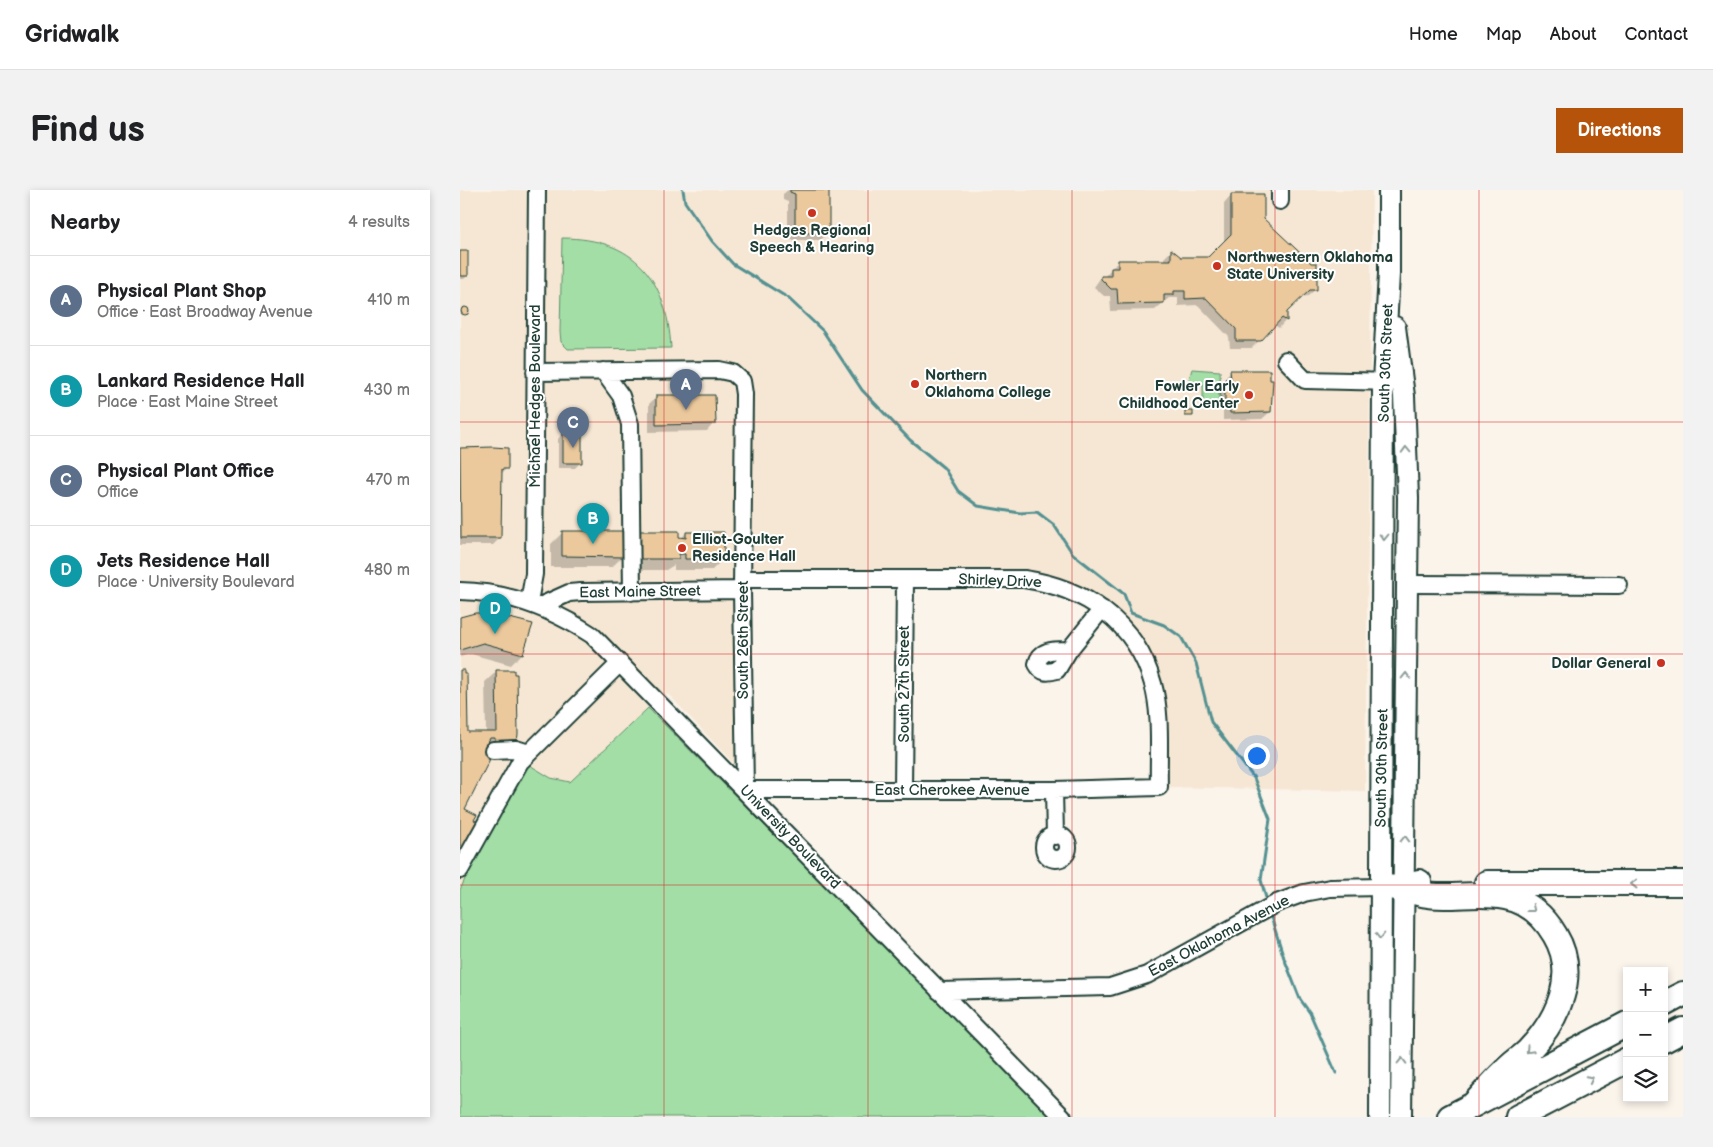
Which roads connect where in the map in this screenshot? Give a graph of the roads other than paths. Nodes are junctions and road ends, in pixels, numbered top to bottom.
1 (537, 190) edge
2 (1389, 190) edge
3 (1286, 360) dead end
4 (604, 371) junction
5 (535, 372) junction
6 (1392, 382) junction
7 (904, 579) junction
8 (1383, 583) junction
9 (742, 584) junction
10 (1407, 584) junction
11 (1618, 585) dead end
12 (460, 592) edge
13 (632, 592) junction
14 (534, 604) junction
15 (1102, 609) junction
16 (1069, 650) dead end
17 (620, 664) junction
18 (493, 750) dead end
19 (529, 753) junction
20 (1158, 788) joint
21 (744, 790) junction
22 (903, 790) junction
23 (1054, 790) junction
24 (1055, 836) dead end
25 (460, 870) edge
26 (1683, 883) edge
27 (1380, 887) junction
28 (1404, 888) junction
29 (939, 991) junction
30 (1683, 994) edge
31 (1668, 1002) edge
32 (1623, 1026) edge
33 (1683, 1030) edge
34 (1668, 1038) edge
35 (1623, 1062) edge
36 (1474, 1104) junction
37 (1063, 1117) edge
38 (1380, 1117) edge
39 (1401, 1117) edge
40 (1450, 1117) edge
41 (1518, 1117) edge

1 - 5 street, Michael Hedges Boulevard
2 - 6 main road, South 30th Street
3 - 6 street
4 - 5 street
4 - 9 street, South 26th Street
4 - 13 street
5 - 14 street, Michael Hedges Boulevard
6 -> 8 main road, South 30th Street
10 -> 6 main road, South 30th Street
7 - 9 street, East Maine Street
7 - 15 street, Shirley Drive
7 - 22 street, South 27th Street
8 - 10 main road
8 - 27 main road, South 30th Street
9 - 13 street, East Maine Street
9 - 21 street, South 26th Street
10 - 11 street
28 -> 10 main road, South 30th Street
12 - 14 street, University Boulevard
13 - 14 street, East Maine Street
14 - 17 street, University Boulevard
15 - 16 street
15 - 20 street, Shirley Drive
17 - 19 street
17 - 21 street, University Boulevard
18 - 19 street
19 - 25 street
20 - 23 street, East Cherokee Avenue
21 - 22 street, East Cherokee Avenue
21 - 29 street, University Boulevard
22 - 23 street, East Cherokee Avenue
23 - 24 street
26 -> 28 highway
27 - 28 highway
27 - 29 street, East Oklahoma Avenue
27 -> 38 main road, South 30th Street
28 -> 36 highway
39 -> 28 main road, South 30th Street
29 - 37 street, University Boulevard
30 - 31 highway
32 - 36 highway
33 - 34 highway
41 -> 35 highway
36 - 40 highway

